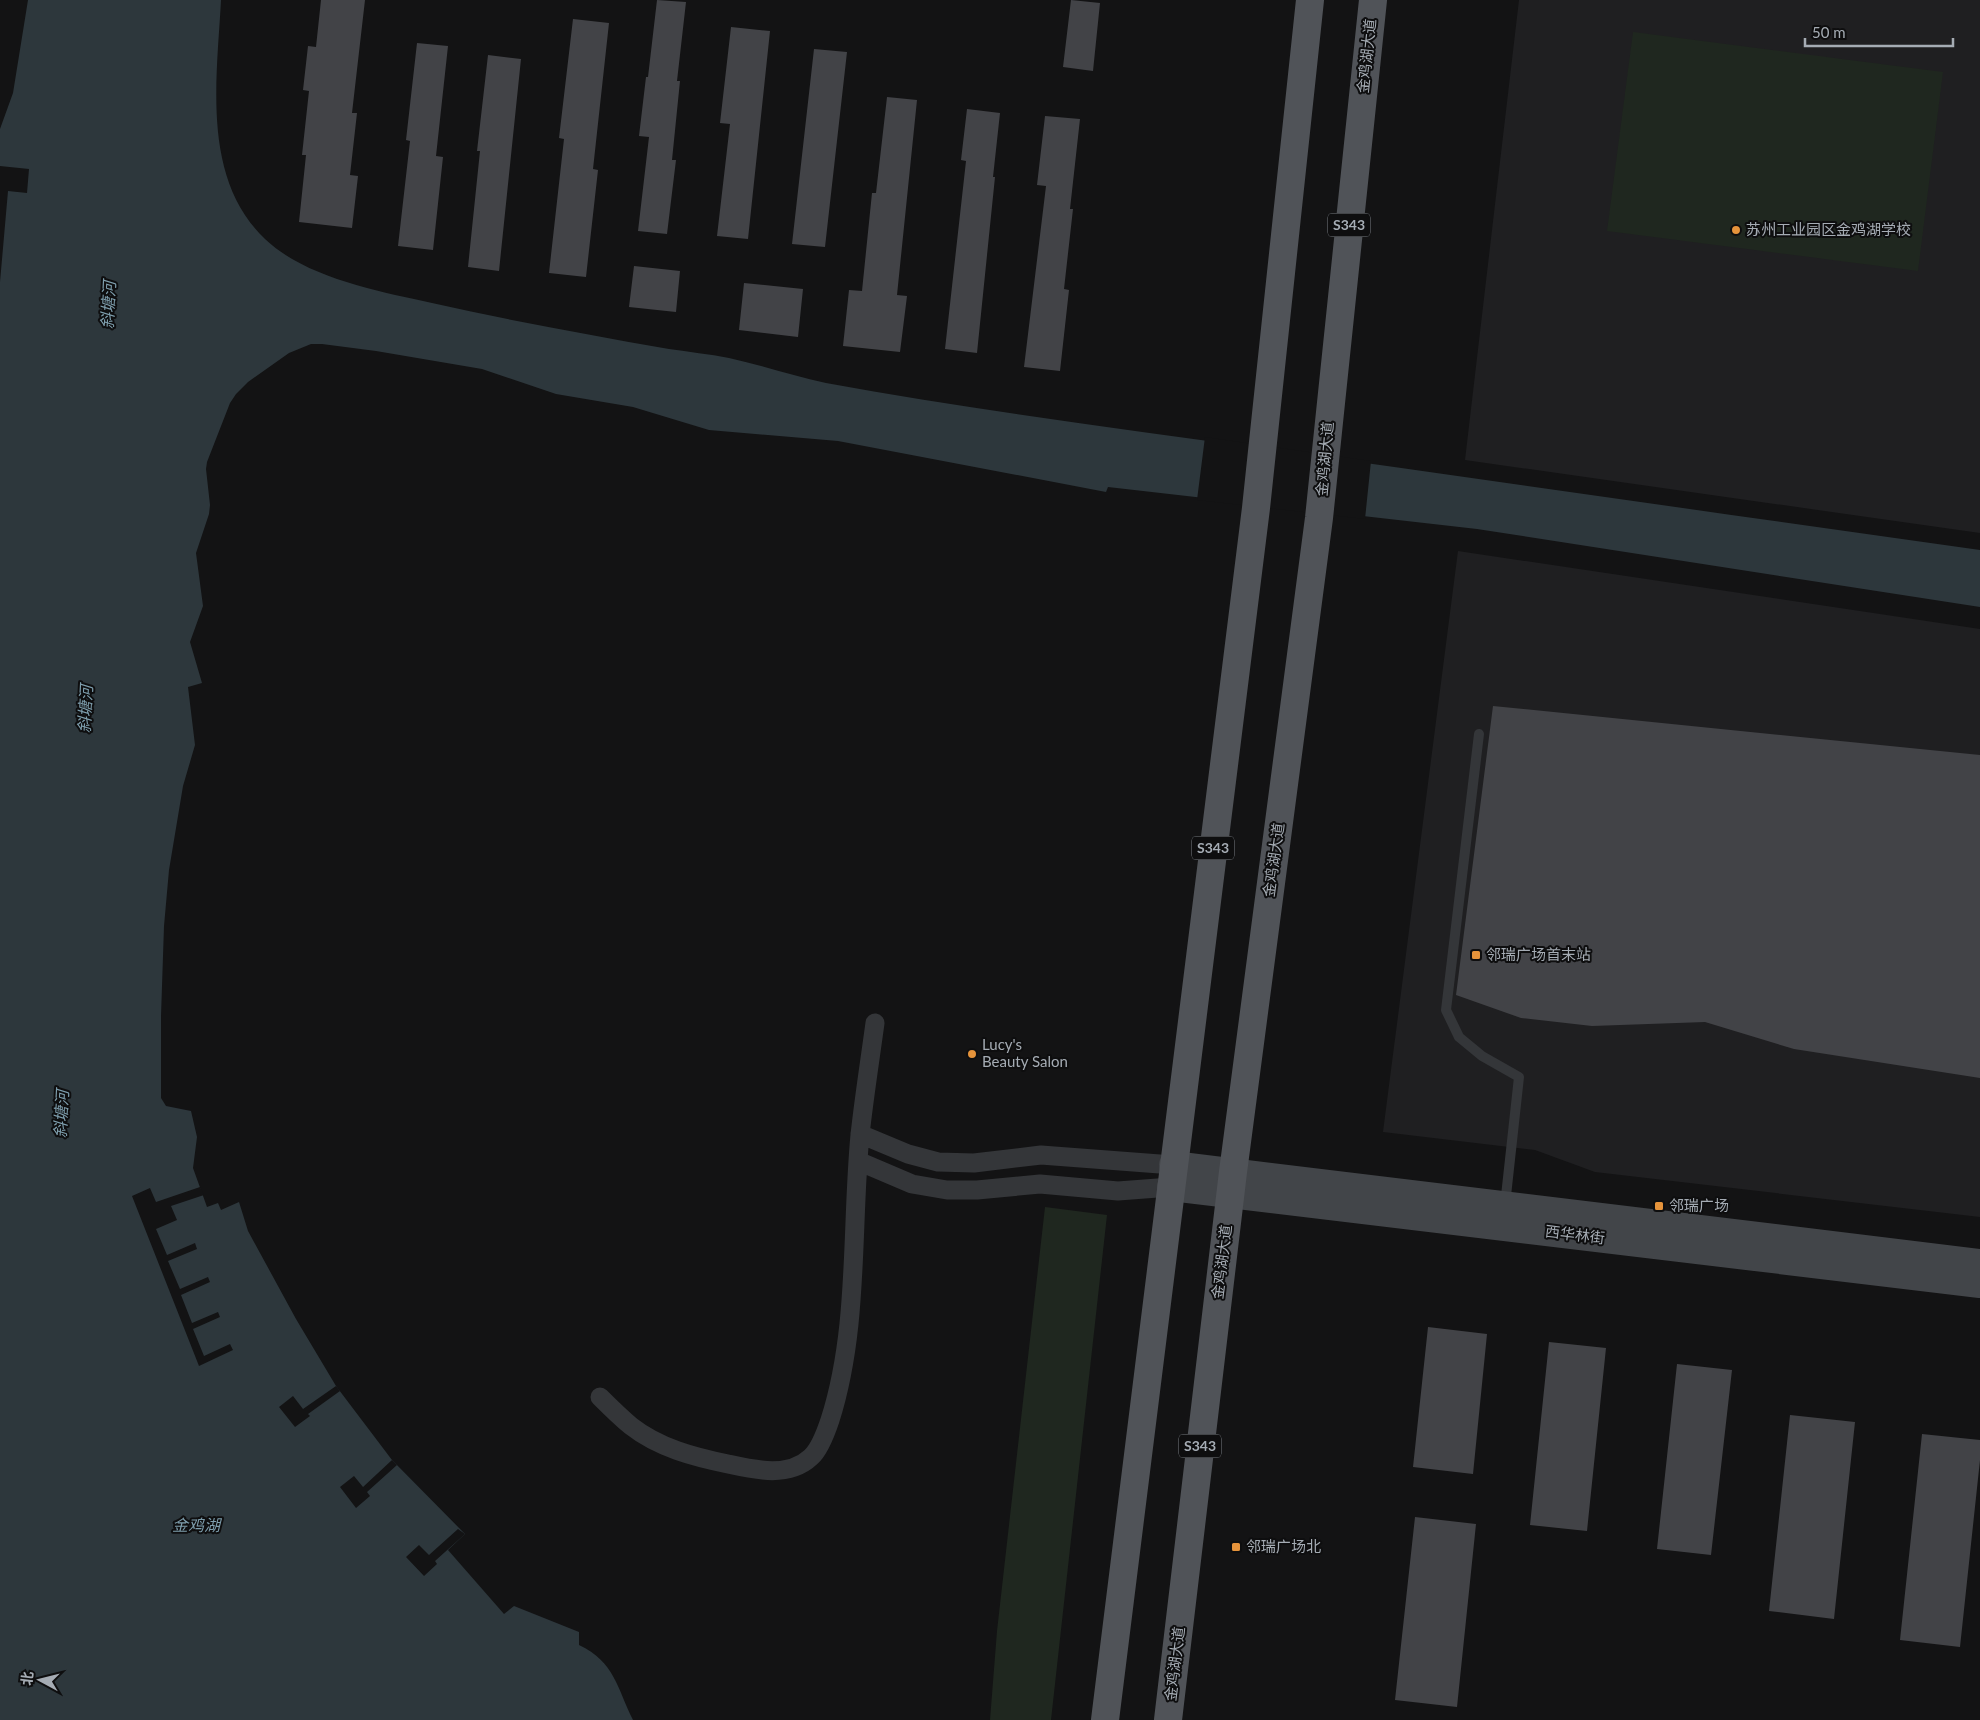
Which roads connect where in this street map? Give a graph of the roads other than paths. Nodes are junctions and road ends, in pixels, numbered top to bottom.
1 (1310, 0) edge
2 (1373, 0) edge
3 (1479, 734) dead end
4 (875, 1023) dead end
5 (860, 1134) junction
6 (858, 1161) junction
7 (1172, 1176) junction
8 (1232, 1183) junction
9 (1503, 1216) junction
10 (1980, 1263) edge
11 (1980, 1284) edge
12 (600, 1397) dead end
13 (1105, 1720) edge
14 (1168, 1720) edge

1 - 7 main road, S343
2 - 8 main road, 金鸡湖大道 / S343
3 - 9 lane
4 - 5 street
5 - 6 street
5 - 7 street
6 - 7 street
6 - 12 street
7 - 8 main road, 西华林街
7 - 13 main road, S343
8 - 9 main road, 西华林街
8 - 14 main road, 金鸡湖大道 / S343
9 - 10 main road, 西华林街
9 - 11 main road, 西华林街

